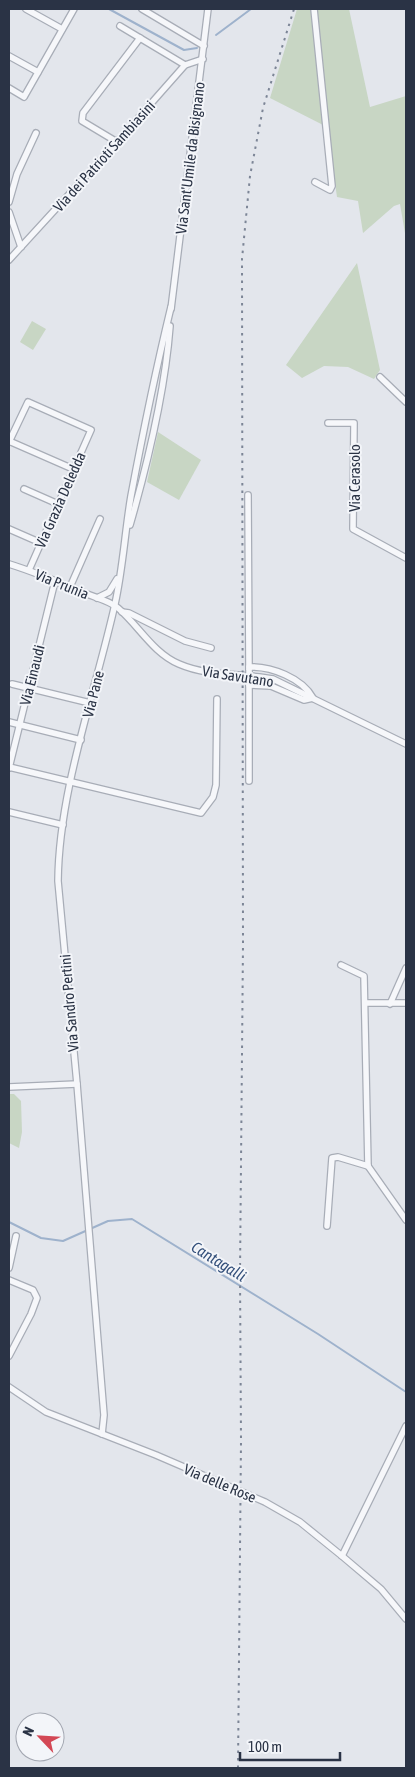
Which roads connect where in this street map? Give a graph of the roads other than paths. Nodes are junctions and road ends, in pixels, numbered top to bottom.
1 (26, 9) edge
2 (74, 9) edge
3 (142, 9) edge
4 (208, 9) edge
5 (314, 9) edge
6 (120, 26) dead end
7 (62, 29) junction
8 (140, 38) junction
9 (204, 46) junction
10 (9, 56) edge
11 (203, 59) junction
12 (185, 65) junction
13 (38, 72) junction
14 (9, 88) edge
15 (36, 133) dead end
16 (117, 142) junction
17 (315, 182) dead end
18 (9, 202) edge
19 (9, 212) edge
20 (21, 247) junction
21 (9, 260) edge
22 (171, 307) junction
23 (380, 377) dead end
24 (406, 402) edge
25 (328, 422) dead end
26 (9, 442) edge
27 (73, 469) junction
28 (24, 489) dead end
29 (248, 495) dead end
30 (58, 504) junction
31 (100, 519) dead end
32 (9, 529) edge
33 (125, 542) junction
34 (41, 543) junction
35 (406, 558) edge
36 (9, 564) edge
37 (29, 570) junction
38 (120, 573) junction
39 (55, 581) junction
40 (70, 587) junction
41 (97, 598) junction
42 (115, 606) junction
43 (122, 612) junction
44 (130, 622) junction
45 (110, 628) junction
46 (211, 648) dead end
47 (249, 668) junction
48 (249, 683) junction
49 (12, 684) dead end
50 (29, 688) junction
51 (313, 698) junction
52 (217, 699) dead end
53 (90, 703) junction
54 (9, 722) edge
55 (20, 725) junction
56 (81, 740) junction
57 (406, 744) edge
58 (9, 767) edge
59 (249, 781) dead end
60 (71, 782) junction
61 (9, 812) edge
62 (63, 825) junction
63 (341, 964) dead end
64 (406, 968) edge
65 (365, 1003) junction
66 (406, 1003) edge
67 (390, 1004) junction
68 (77, 1084) junction
69 (9, 1087) edge
70 (368, 1166) junction
71 (406, 1220) edge
72 (327, 1226) dead end
73 (16, 1236) dead end
74 (9, 1268) edge
75 (9, 1280) edge
76 (9, 1356) edge
77 (9, 1386) edge
78 (406, 1426) edge
79 (102, 1434) junction
80 (342, 1556) junction
81 (406, 1619) edge

1 - 7 street
2 - 7 street
3 - 9 street
4 - 9 street, Via Sant'Umile da Bisignano
5 - 17 street
6 - 8 street
7 - 13 street
8 - 12 street
8 - 16 street
9 - 11 street, Via Sant'Umile da Bisignano
10 - 13 street
11 - 12 street
11 - 22 street, Via Sant'Umile da Bisignano
12 - 16 street, Via dei Patrioti Sambiasini
13 - 14 street
15 - 18 street
16 - 20 street, Via dei Patrioti Sambiasini
19 - 20 street
20 - 21 street, Via dei Patrioti Sambiasini
22 - 33 street, Via Sant'Umile da Bisignano
22 - 33 street, Via Sant'Umile da Bisignano
23 - 24 street
25 - 35 street, Via Cerasolo
26 - 27 street
26 - 27 street, Via Grazia Deledda
27 - 30 street, Via Grazia Deledda
28 - 30 street
29 - 47 street
30 - 34 street, Via Grazia Deledda
31 - 40 street
32 - 34 street
33 - 38 street, Via Sant'Umile da Bisignano
34 - 37 street, Via Grazia Deledda
36 - 37 street, Via Prunia
37 - 39 street, Via Prunia
38 - 41 street
38 - 42 street, Via Sant'Umile da Bisignano
39 - 40 street, Via Prunia
39 - 50 street, Via Einaudi
40 - 41 street, Via Prunia
41 - 42 street, Via Prunia
42 - 43 street, Via Prunia
42 - 45 street, Via Pane
43 - 44 street, Via Savutano
43 - 46 street
44 - 45 street
44 - 51 street, Via Savutano
45 - 53 street, Via Pane
47 - 48 street, bridge
47 - 51 street
48 - 51 street
48 - 59 street
49 - 50 street
50 - 53 street
50 - 55 street, Via Einaudi
51 - 57 street, Via Savutano
52 - 60 street
53 - 56 street, Via Pane
54 - 55 street
55 - 56 street
55 - 58 street, Via Einaudi
56 - 60 street, Via Pane
58 - 60 street
60 - 62 street, Via Sandro Pertini
61 - 62 street
62 - 68 street, Via Sandro Pertini
63 - 65 street
64 - 67 street
65 - 67 street
65 - 70 street
66 - 67 street
68 - 69 street
68 - 79 street, Via Sandro Pertini
70 - 71 street
70 - 72 street
73 - 74 street
75 - 76 street
77 - 79 street, Via delle Rose
78 - 80 street
79 - 80 street, Via delle Rose
80 - 81 street, Via delle Rose

